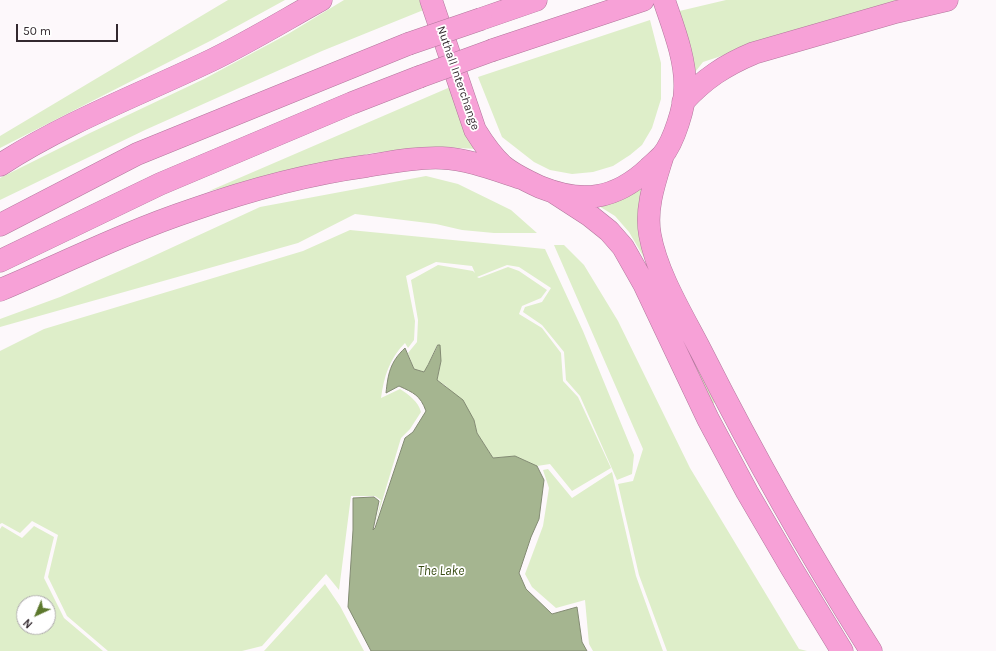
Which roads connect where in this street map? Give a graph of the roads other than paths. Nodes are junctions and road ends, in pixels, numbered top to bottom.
1 (321, 0) edge
2 (431, 0) edge
3 (536, 0) edge
4 (664, 0) edge
5 (947, 0) edge
6 (635, 2) edge
7 (683, 102) junction
8 (662, 155) junction
9 (0, 165) edge
10 (521, 178) junction
11 (552, 191) junction
12 (0, 225) edge
13 (0, 261) edge
14 (0, 290) edge
15 (842, 651) edge
16 (871, 651) edge

1 - 9 highway
2 - 10 highway, Nuthall Interchange
3 - 12 highway, bridge
4 - 7 highway, Nuthall Interchange
5 - 7 highway
6 - 13 highway, bridge
7 - 8 highway, Nuthall Interchange
8 - 11 highway, Nuthall Interchange
8 - 16 highway
10 - 11 highway, Nuthall Interchange
10 - 14 highway
11 - 15 highway

